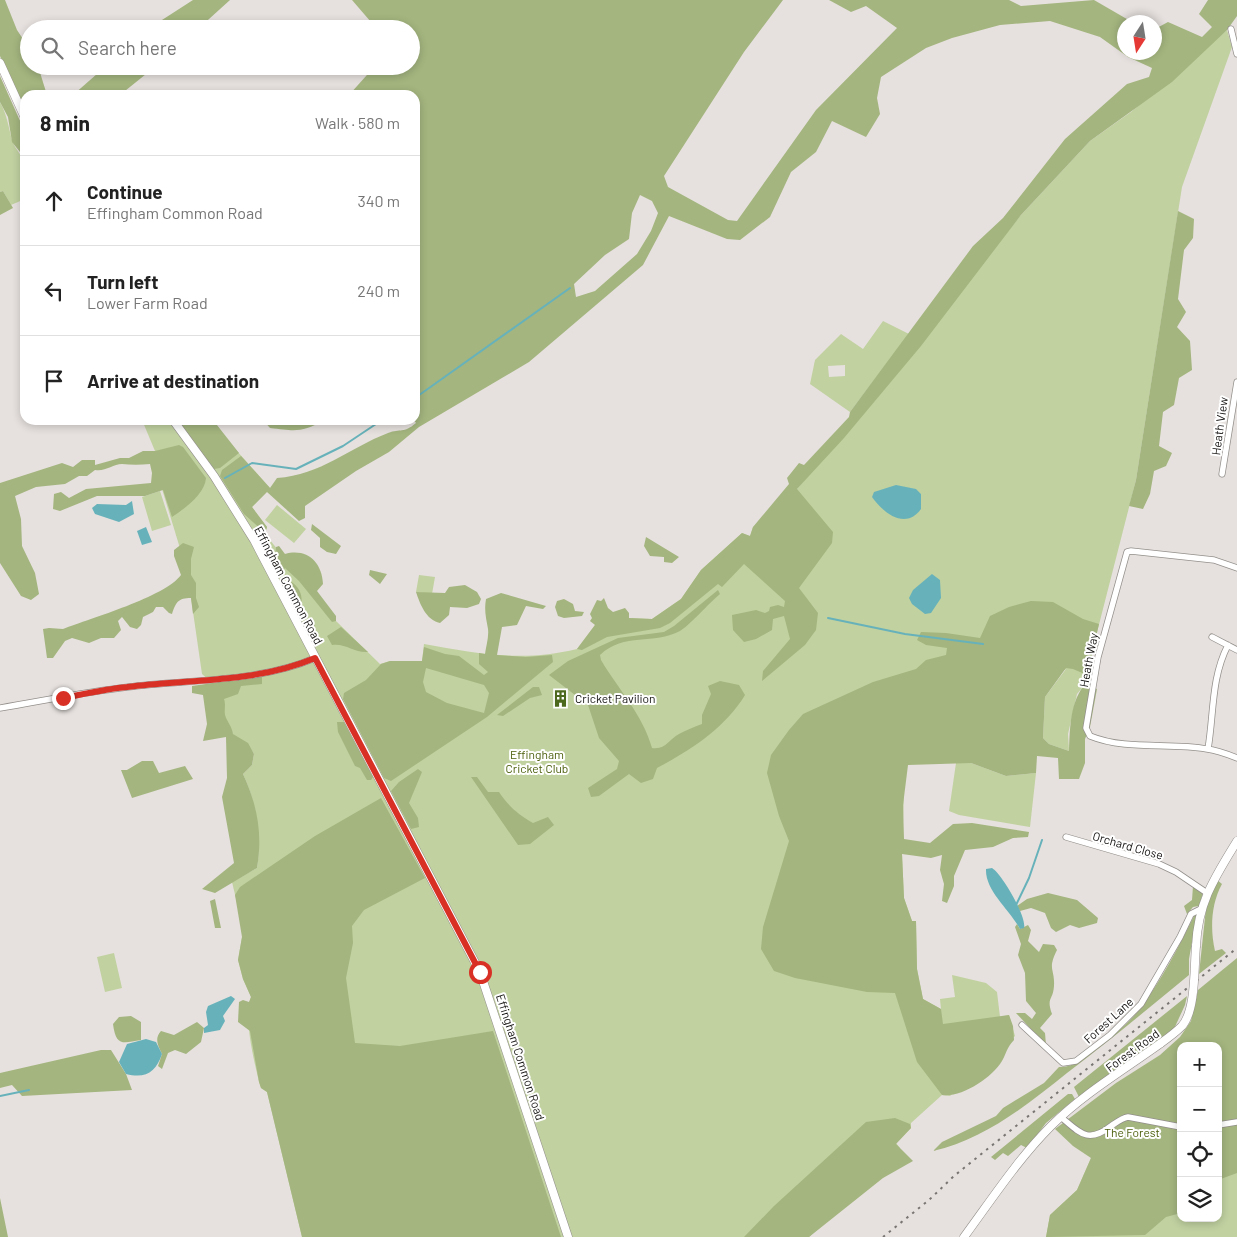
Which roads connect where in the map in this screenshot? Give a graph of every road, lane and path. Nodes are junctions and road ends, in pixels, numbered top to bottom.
1 (1231, 29) dead end
2 (1237, 54) edge
3 (0, 63) edge
4 (20, 107) edge
5 (1237, 382) edge
6 (177, 425) edge
7 (1222, 474) dead end
8 (1237, 568) edge
9 (1212, 637) dead end
10 (1228, 645) junction
11 (1237, 650) edge
12 (315, 658) junction
13 (0, 708) edge
14 (1208, 749) junction
15 (1237, 758) edge
16 (1066, 837) dead end
17 (1237, 841) edge
18 (1207, 893) junction
19 (1201, 909) junction
20 (1022, 1025) dead end
21 (1061, 1117) junction
22 (1237, 1122) edge
23 (1222, 1124) edge
24 (1177, 1126) edge
25 (568, 1237) edge
26 (964, 1237) edge

1 - 2 street
3 - 4 street
5 - 7 street, Heath View
6 - 12 street, Effingham Common Road
8 - 14 street, Heath Way
9 - 10 street
10 - 11 street
10 - 14 street
12 - 13 street
12 - 25 street, Effingham Common Road
14 - 15 street, Heath Way
16 - 18 street, Orchard Close
17 - 18 street, Forest Road
18 - 19 street, Forest Road
19 - 20 street, Forest Lane
19 - 21 street, Forest Road, bridge
21 - 24 street
21 - 26 street, Forest Road
22 - 23 street

